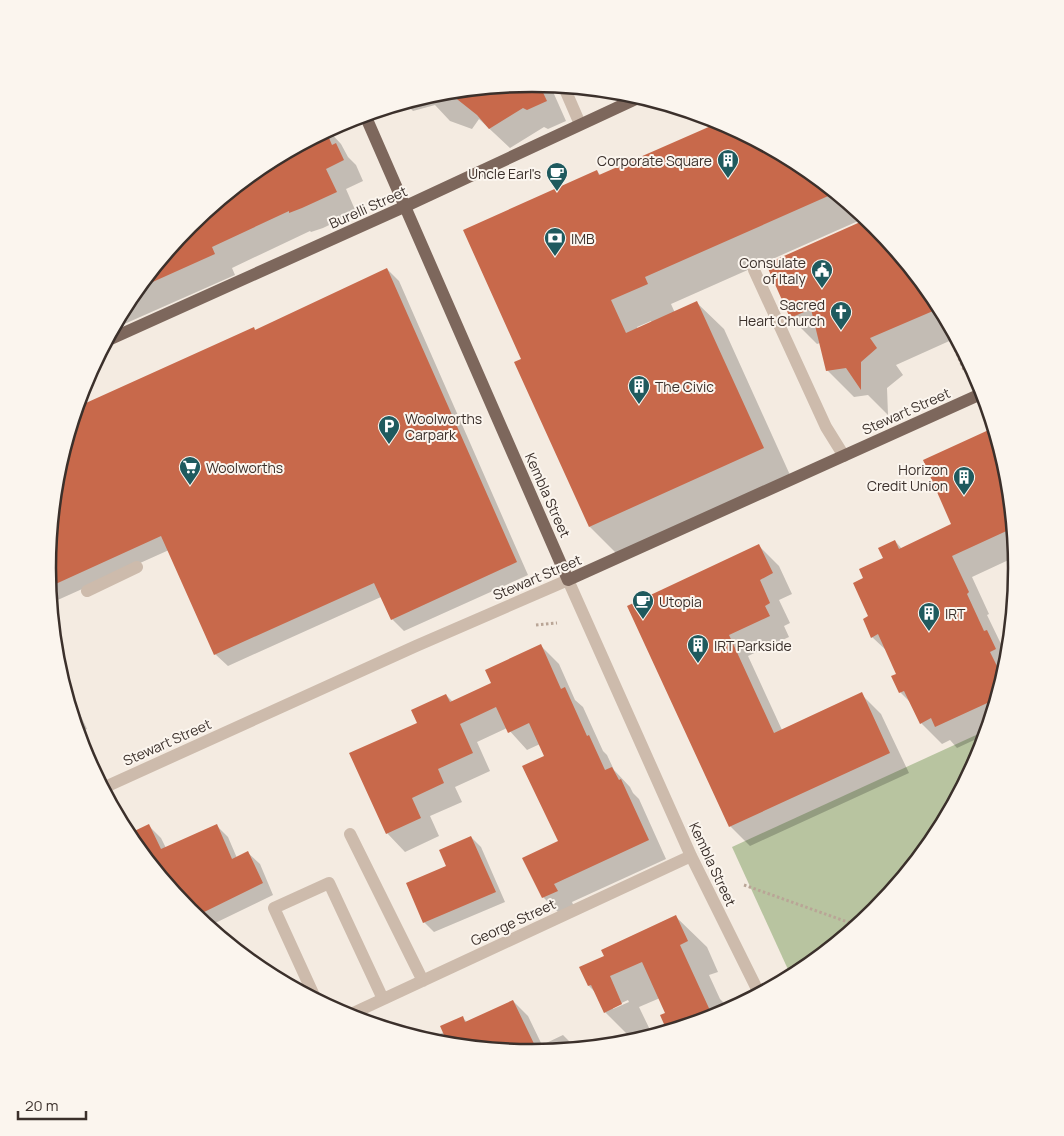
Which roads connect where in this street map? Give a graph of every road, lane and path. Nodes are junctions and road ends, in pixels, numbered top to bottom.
1 (567, 93) edge
2 (629, 102) edge
3 (368, 121) edge
4 (580, 124) junction
5 (406, 206) junction
6 (754, 270) dead end
7 (117, 336) edge
8 (955, 350) edge
9 (964, 372) dead end
10 (976, 396) edge
11 (844, 456) junction
12 (137, 566) dead end
13 (568, 580) junction
14 (87, 590) dead end
15 (557, 624) dead end
16 (536, 625) dead end
17 (109, 785) edge
18 (350, 834) dead end
19 (692, 856) junction
20 (744, 885) dead end
21 (849, 923) edge
22 (423, 980) junction
23 (756, 987) edge
24 (311, 989) edge
25 (383, 999) junction
26 (358, 1011) edge

1 - 4 street
2 - 4 main road, Burelli Street
3 - 5 main road, Kembla Street
4 - 5 main road, Burelli Street
5 - 7 main road, Burelli Street
5 - 13 main road, Kembla Street
6 - 11 street
8 - 9 path
10 - 11 main road, Stewart Street
11 - 13 main road, Stewart Street
12 - 14 street
13 - 17 street, Stewart Street
13 - 19 street, Kembla Street
15 - 16 path
18 - 22 street
19 - 22 street, George Street
19 - 23 street, Kembla Street
20 - 21 path
22 - 25 street, George Street
24 - 25 street
25 - 26 street, George Street

